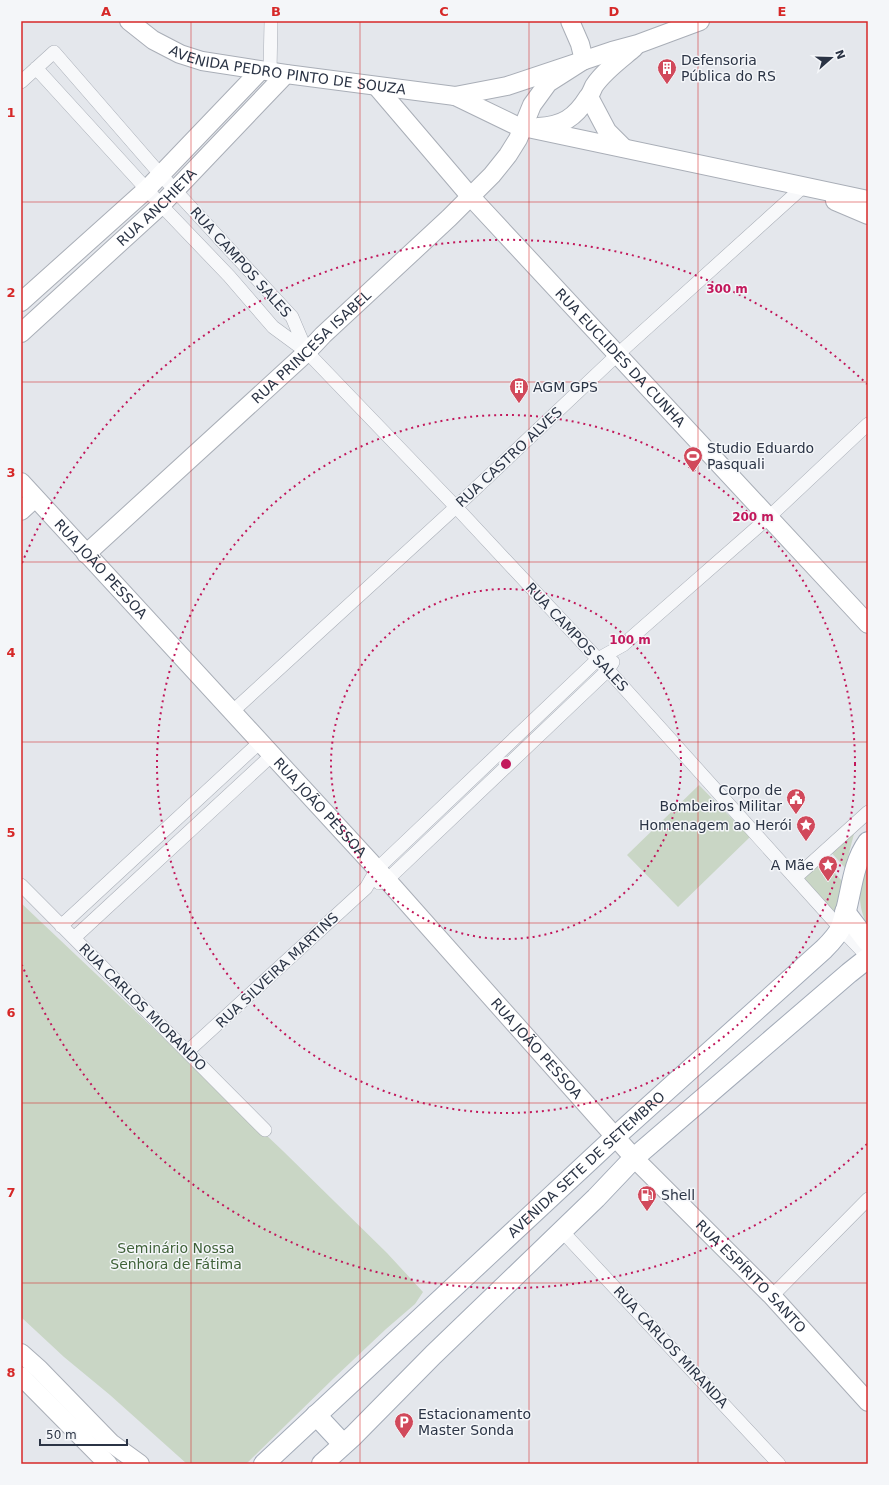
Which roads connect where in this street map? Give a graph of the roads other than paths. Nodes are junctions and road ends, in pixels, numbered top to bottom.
1 (129, 21) edge
2 (271, 21) edge
3 (570, 21) edge
4 (700, 21) edge
5 (638, 44) junction
6 (584, 60) junction
7 (36, 68) junction
8 (272, 72) junction
9 (21, 82) edge
10 (377, 87) junction
11 (455, 96) junction
12 (589, 97) junction
13 (523, 127) junction
14 (624, 148) junction
15 (160, 174) junction
16 (803, 187) junction
17 (147, 189) junction
18 (175, 190) junction
19 (470, 196) junction
20 (868, 200) edge
21 (161, 205) junction
22 (868, 215) edge
23 (242, 262) junction
24 (228, 276) junction
25 (40, 284) junction
26 (56, 301) junction
27 (21, 302) edge
28 (21, 333) edge
29 (307, 352) junction
30 (617, 355) junction
31 (868, 424) edge
32 (25, 487) edge
33 (456, 507) junction
34 (21, 510) edge
35 (769, 517) junction
36 (86, 554) junction
37 (867, 620) edge
38 (623, 645) junction
39 (598, 659) junction
40 (608, 670) junction
41 (233, 711) junction
42 (510, 743) junction
43 (266, 748) junction
44 (521, 753) junction
45 (868, 812) edge
46 (868, 826) edge
47 (847, 830) junction
48 (868, 842) edge
49 (382, 874) junction
50 (795, 878) junction
51 (21, 885) edge
52 (843, 921) junction
53 (61, 926) junction
54 (74, 938) junction
55 (868, 942) edge
56 (868, 957) edge
57 (188, 1052) junction
58 (265, 1130) dead end
59 (615, 1136) junction
60 (634, 1158) junction
61 (868, 1199) edge
62 (539, 1206) junction
63 (562, 1231) junction
64 (772, 1296) junction
65 (21, 1353) edge
66 (21, 1376) edge
67 (868, 1402) edge
68 (316, 1414) junction
69 (343, 1444) junction
70 (137, 1463) edge
71 (108, 1464) edge
72 (264, 1464) edge
73 (322, 1464) edge
74 (779, 1464) edge

1 - 8 main road, AVENIDA PEDRO PINTO DE SOUZA
2 - 8 street
3 - 6 main road
4 - 5 main road, AVENIDA PEDRO PINTO DE SOUZA
5 - 6 main road, AVENIDA PEDRO PINTO DE SOUZA
5 - 12 main road, AVENIDA PEDRO PINTO DE SOUZA
6 - 11 main road, AVENIDA PEDRO PINTO DE SOUZA
6 - 13 main road, RUA PRINCESA ISABEL
7 - 9 street
7 - 15 street, RUA CAMPOS SALES
7 - 17 street, RUA CAMPOS SALES
8 - 10 main road, AVENIDA PEDRO PINTO DE SOUZA
8 - 15 main road, RUA ANCHIETA
8 - 18 main road, RUA ANCHIETA
10 - 11 main road, AVENIDA PEDRO PINTO DE SOUZA
10 - 19 main road, RUA EUCLIDES DA CUNHA
11 - 13 main road, AVENIDA PEDRO PINTO DE SOUZA
12 - 13 main road, AVENIDA PEDRO PINTO DE SOUZA
12 - 14 main road
13 - 14 main road
13 - 19 main road, RUA PRINCESA ISABEL
14 - 16 main road
15 - 17 main road, RUA ANCHIETA
15 - 18 street, RUA CAMPOS SALES
16 - 20 main road
16 - 22 main road
16 - 30 street, RUA CASTRO ALVES
17 - 21 street, RUA CAMPOS SALES
17 - 25 main road, RUA ANCHIETA
18 - 21 main road, RUA ANCHIETA
18 - 23 street, RUA CAMPOS SALES
19 - 29 main road, RUA PRINCESA ISABEL
19 - 30 main road, RUA EUCLIDES DA CUNHA
21 - 24 street, RUA CAMPOS SALES
21 - 26 main road, RUA ANCHIETA
23 - 24 street
23 - 29 street, RUA CAMPOS SALES
24 - 29 street, RUA CAMPOS SALES
25 - 26 main road
25 - 27 main road, RUA ANCHIETA
26 - 28 main road, RUA ANCHIETA
29 - 33 street, RUA CAMPOS SALES
29 - 36 main road, RUA PRINCESA ISABEL
30 - 33 street, RUA CASTRO ALVES
30 - 35 main road, RUA EUCLIDES DA CUNHA
31 - 35 street, RUA SILVEIRA MARTINS
32 - 34 main road
32 - 36 main road, RUA JOÃO PESSOA
33 - 39 street, RUA CAMPOS SALES
33 - 41 street, RUA CASTRO ALVES
35 - 37 main road, RUA EUCLIDES DA CUNHA
35 - 38 street, RUA SILVEIRA MARTINS
36 - 41 main road, RUA JOÃO PESSOA
38 - 39 street, RUA SILVEIRA MARTINS
38 - 40 street, RUA SILVEIRA MARTINS
39 - 40 street, RUA CAMPOS SALES
39 - 42 street, RUA SILVEIRA MARTINS
40 - 44 street, RUA SILVEIRA MARTINS
40 - 50 street, RUA CAMPOS SALES
41 - 43 main road, RUA JOÃO PESSOA
42 - 44 street
42 - 49 street, RUA SILVEIRA MARTINS
43 - 49 main road, RUA JOÃO PESSOA
43 - 53 street
43 - 54 street
44 - 49 street, RUA SILVEIRA MARTINS
45 - 47 street
46 - 47 street
47 - 50 street
48 - 52 main road, AVENIDA SETE DE SETEMBRO
49 - 57 street, RUA SILVEIRA MARTINS
49 - 59 main road, RUA JOÃO PESSOA
50 - 52 street, RUA CAMPOS SALES
51 - 53 street, RUA CARLOS MIORANDO
52 - 55 main road
52 - 56 street, RUA CAMPOS SALES
52 - 59 main road, AVENIDA SETE DE SETEMBRO
53 - 54 street, RUA CARLOS MIORANDO
54 - 57 street, RUA CARLOS MIORANDO
56 - 60 main road, AVENIDA SETE DE SETEMBRO
57 - 58 street, RUA CARLOS MIORANDO
59 - 60 main road, RUA ESPÍRITO SANTO
59 - 62 main road, AVENIDA SETE DE SETEMBRO
60 - 63 main road, AVENIDA SETE DE SETEMBRO
60 - 64 main road, RUA ESPÍRITO SANTO
61 - 64 street
62 - 63 main road
62 - 68 main road, AVENIDA SETE DE SETEMBRO
63 - 69 main road, AVENIDA SETE DE SETEMBRO
63 - 74 street, RUA CARLOS MIRANDA
64 - 67 main road, RUA ESPÍRITO SANTO
65 - 70 main road
66 - 71 main road
68 - 69 main road
68 - 72 main road, AVENIDA SETE DE SETEMBRO
69 - 73 main road, AVENIDA SETE DE SETEMBRO

